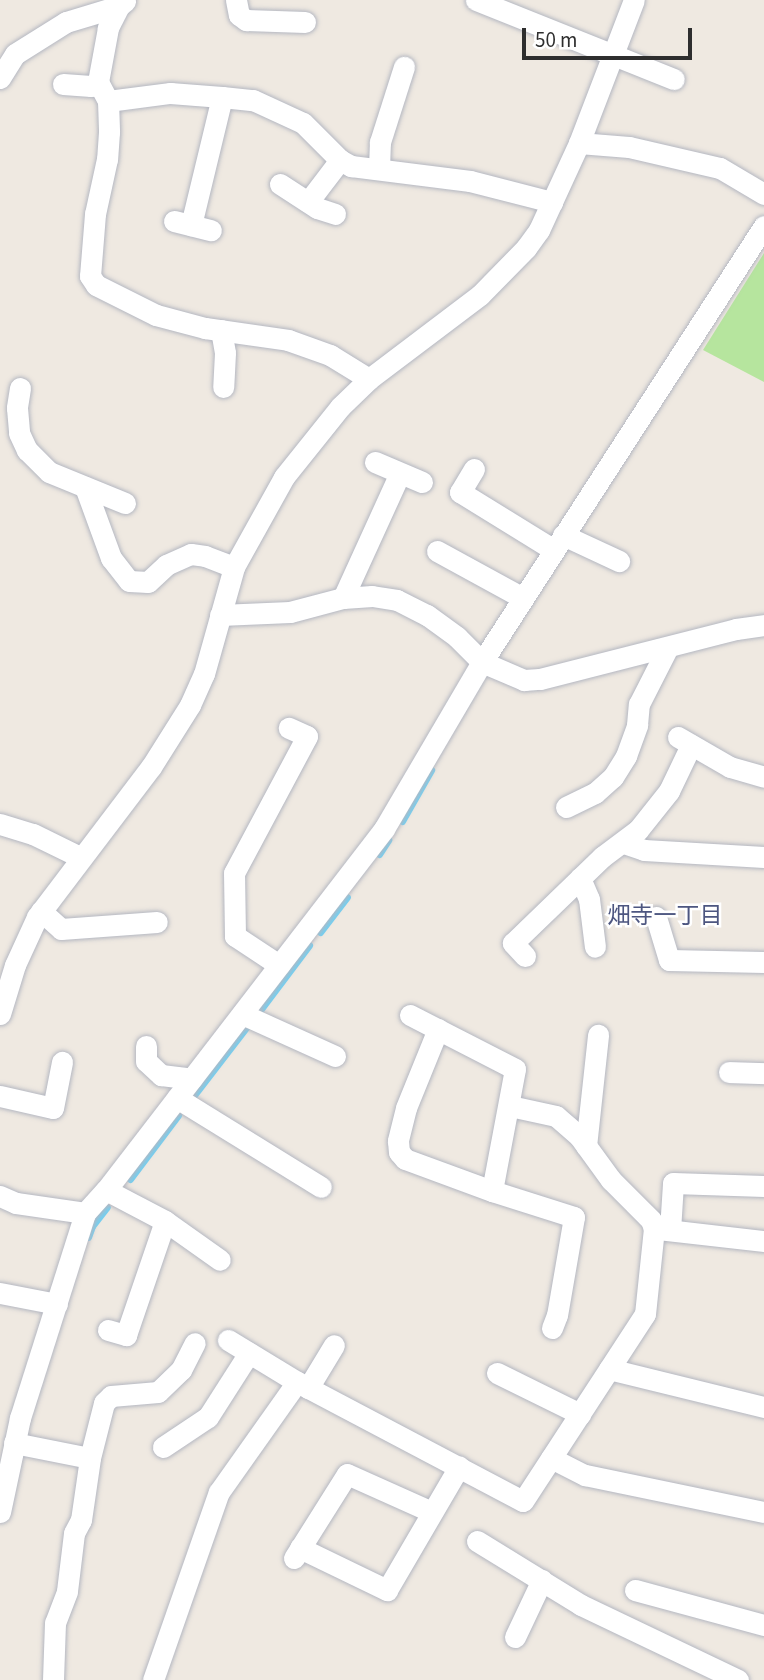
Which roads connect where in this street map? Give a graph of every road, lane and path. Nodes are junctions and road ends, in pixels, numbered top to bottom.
1 (236, 0) edge
2 (476, 0) edge
3 (634, 0) edge
4 (123, 3) edge
5 (513, 7) edge
6 (305, 22) dead end
7 (614, 53) junction
8 (404, 67) dead end
9 (0, 78) edge
10 (674, 79) dead end
11 (98, 82) junction
12 (62, 84) dead end
13 (222, 97) junction
14 (108, 101) junction
15 (579, 143) junction
16 (340, 160) junction
17 (379, 169) junction
18 (280, 184) dead end
19 (764, 194) edge
20 (307, 202) junction
21 (552, 202) junction
22 (335, 214) dead end
23 (192, 225) dead end
24 (764, 226) edge
25 (220, 330) junction
26 (369, 379) junction
27 (223, 387) dead end
28 (20, 388) dead end
29 (375, 462) dead end
30 (474, 469) dead end
31 (400, 473) junction
32 (422, 482) dead end
33 (85, 487) junction
34 (125, 503) dead end
35 (558, 543) junction
36 (437, 551) dead end
37 (619, 561) dead end
38 (234, 567) junction
39 (344, 598) junction
40 (523, 598) junction
41 (220, 615) junction
42 (764, 625) edge
43 (668, 646) junction
44 (482, 662) junction
45 (289, 728) dead end
46 (764, 777) edge
47 (566, 807) dead end
48 (0, 824) edge
49 (624, 843) junction
50 (80, 857) junction
51 (764, 857) edge
52 (580, 878) junction
53 (41, 911) junction
54 (656, 917) dead end
55 (157, 922) dead end
56 (595, 947) dead end
57 (525, 956) dead end
58 (764, 962) edge
59 (279, 965) junction
60 (0, 1014) edge
61 (242, 1014) junction
62 (410, 1014) dead end
63 (438, 1029) junction
64 (598, 1035) dead end
65 (146, 1046) dead end
66 (335, 1056) dead end
67 (62, 1062) dead end
68 (729, 1072) dead end
69 (764, 1073) edge
70 (192, 1079) junction
71 (0, 1096) edge
72 (177, 1098) junction
73 (510, 1106) junction
74 (586, 1146) junction
75 (764, 1186) edge
76 (321, 1187) dead end
77 (106, 1190) junction
78 (492, 1191) junction
79 (0, 1196) edge
80 (85, 1213) junction
81 (165, 1222) junction
82 (662, 1230) junction
83 (764, 1241) edge
84 (220, 1260) dead end
85 (0, 1293) edge
86 (57, 1304) junction
87 (552, 1328) dead end
88 (108, 1330) dead end
89 (228, 1340) dead end
90 (195, 1343) dead end
91 (334, 1345) dead end
92 (249, 1353) junction
93 (609, 1369) junction
94 (498, 1373) dead end
95 (302, 1385) junction
96 (764, 1407) edge
97 (579, 1414) junction
98 (10, 1416) edge
99 (15, 1443) junction
100 (163, 1447) dead end
101 (90, 1458) junction
102 (551, 1458) junction
103 (459, 1467) junction
104 (0, 1512) edge
105 (432, 1512) junction
106 (764, 1512) edge
107 (477, 1541) dead end
108 (542, 1580) junction
109 (635, 1590) dead end
110 (764, 1625) edge
111 (515, 1637) dead end
112 (52, 1680) edge
113 (153, 1680) edge
114 (738, 1680) edge

1 - 6 street
2 - 5 street
3 - 7 street
4 - 9 street
4 - 11 street
5 - 7 street
7 - 10 street
7 - 15 street
8 - 17 street
11 - 12 street
11 - 14 street
13 - 14 street
13 - 16 street
13 - 23 street
14 - 25 street
15 - 19 street
15 - 21 street
16 - 17 street
16 - 20 street
17 - 21 street
18 - 20 street
20 - 22 street
21 - 26 street
24 - 35 street
25 - 26 street
25 - 27 street
26 - 38 street
28 - 33 street
29 - 31 street
30 - 35 street
31 - 32 street
31 - 39 street
33 - 34 street
33 - 38 street
35 - 37 street
35 - 40 street
36 - 40 street
38 - 41 street
39 - 41 street
39 - 44 street
40 - 44 street
41 - 50 street
42 - 43 street
43 - 44 street
43 - 47 street
44 - 59 street
45 - 59 street
46 - 49 street
48 - 50 street
49 - 51 street
49 - 52 street
50 - 53 street
52 - 56 street
52 - 57 street
53 - 55 street
53 - 60 street
54 - 58 street
59 - 61 street
61 - 66 street
61 - 70 street
62 - 63 street
63 - 73 street
63 - 78 street
64 - 74 street
65 - 70 street
67 - 71 street
68 - 69 street
70 - 72 street
72 - 76 street
72 - 77 street
73 - 74 street
73 - 78 street
74 - 82 street
75 - 82 street
77 - 80 street
77 - 81 street
78 - 87 street
79 - 80 street
80 - 86 street
81 - 84 street
81 - 88 street
82 - 83 street
82 - 93 street
85 - 86 street
86 - 98 street
89 - 92 street
90 - 101 street
91 - 95 street
92 - 95 street
92 - 100 street
93 - 96 street
93 - 97 street
94 - 97 street
95 - 103 street
95 - 113 street
97 - 102 street
98 - 99 street
99 - 101 street
99 - 104 street
101 - 112 street
102 - 103 street
102 - 106 street
103 - 105 street
105 - 105 street
107 - 108 street
108 - 111 street
108 - 114 street
109 - 110 street

